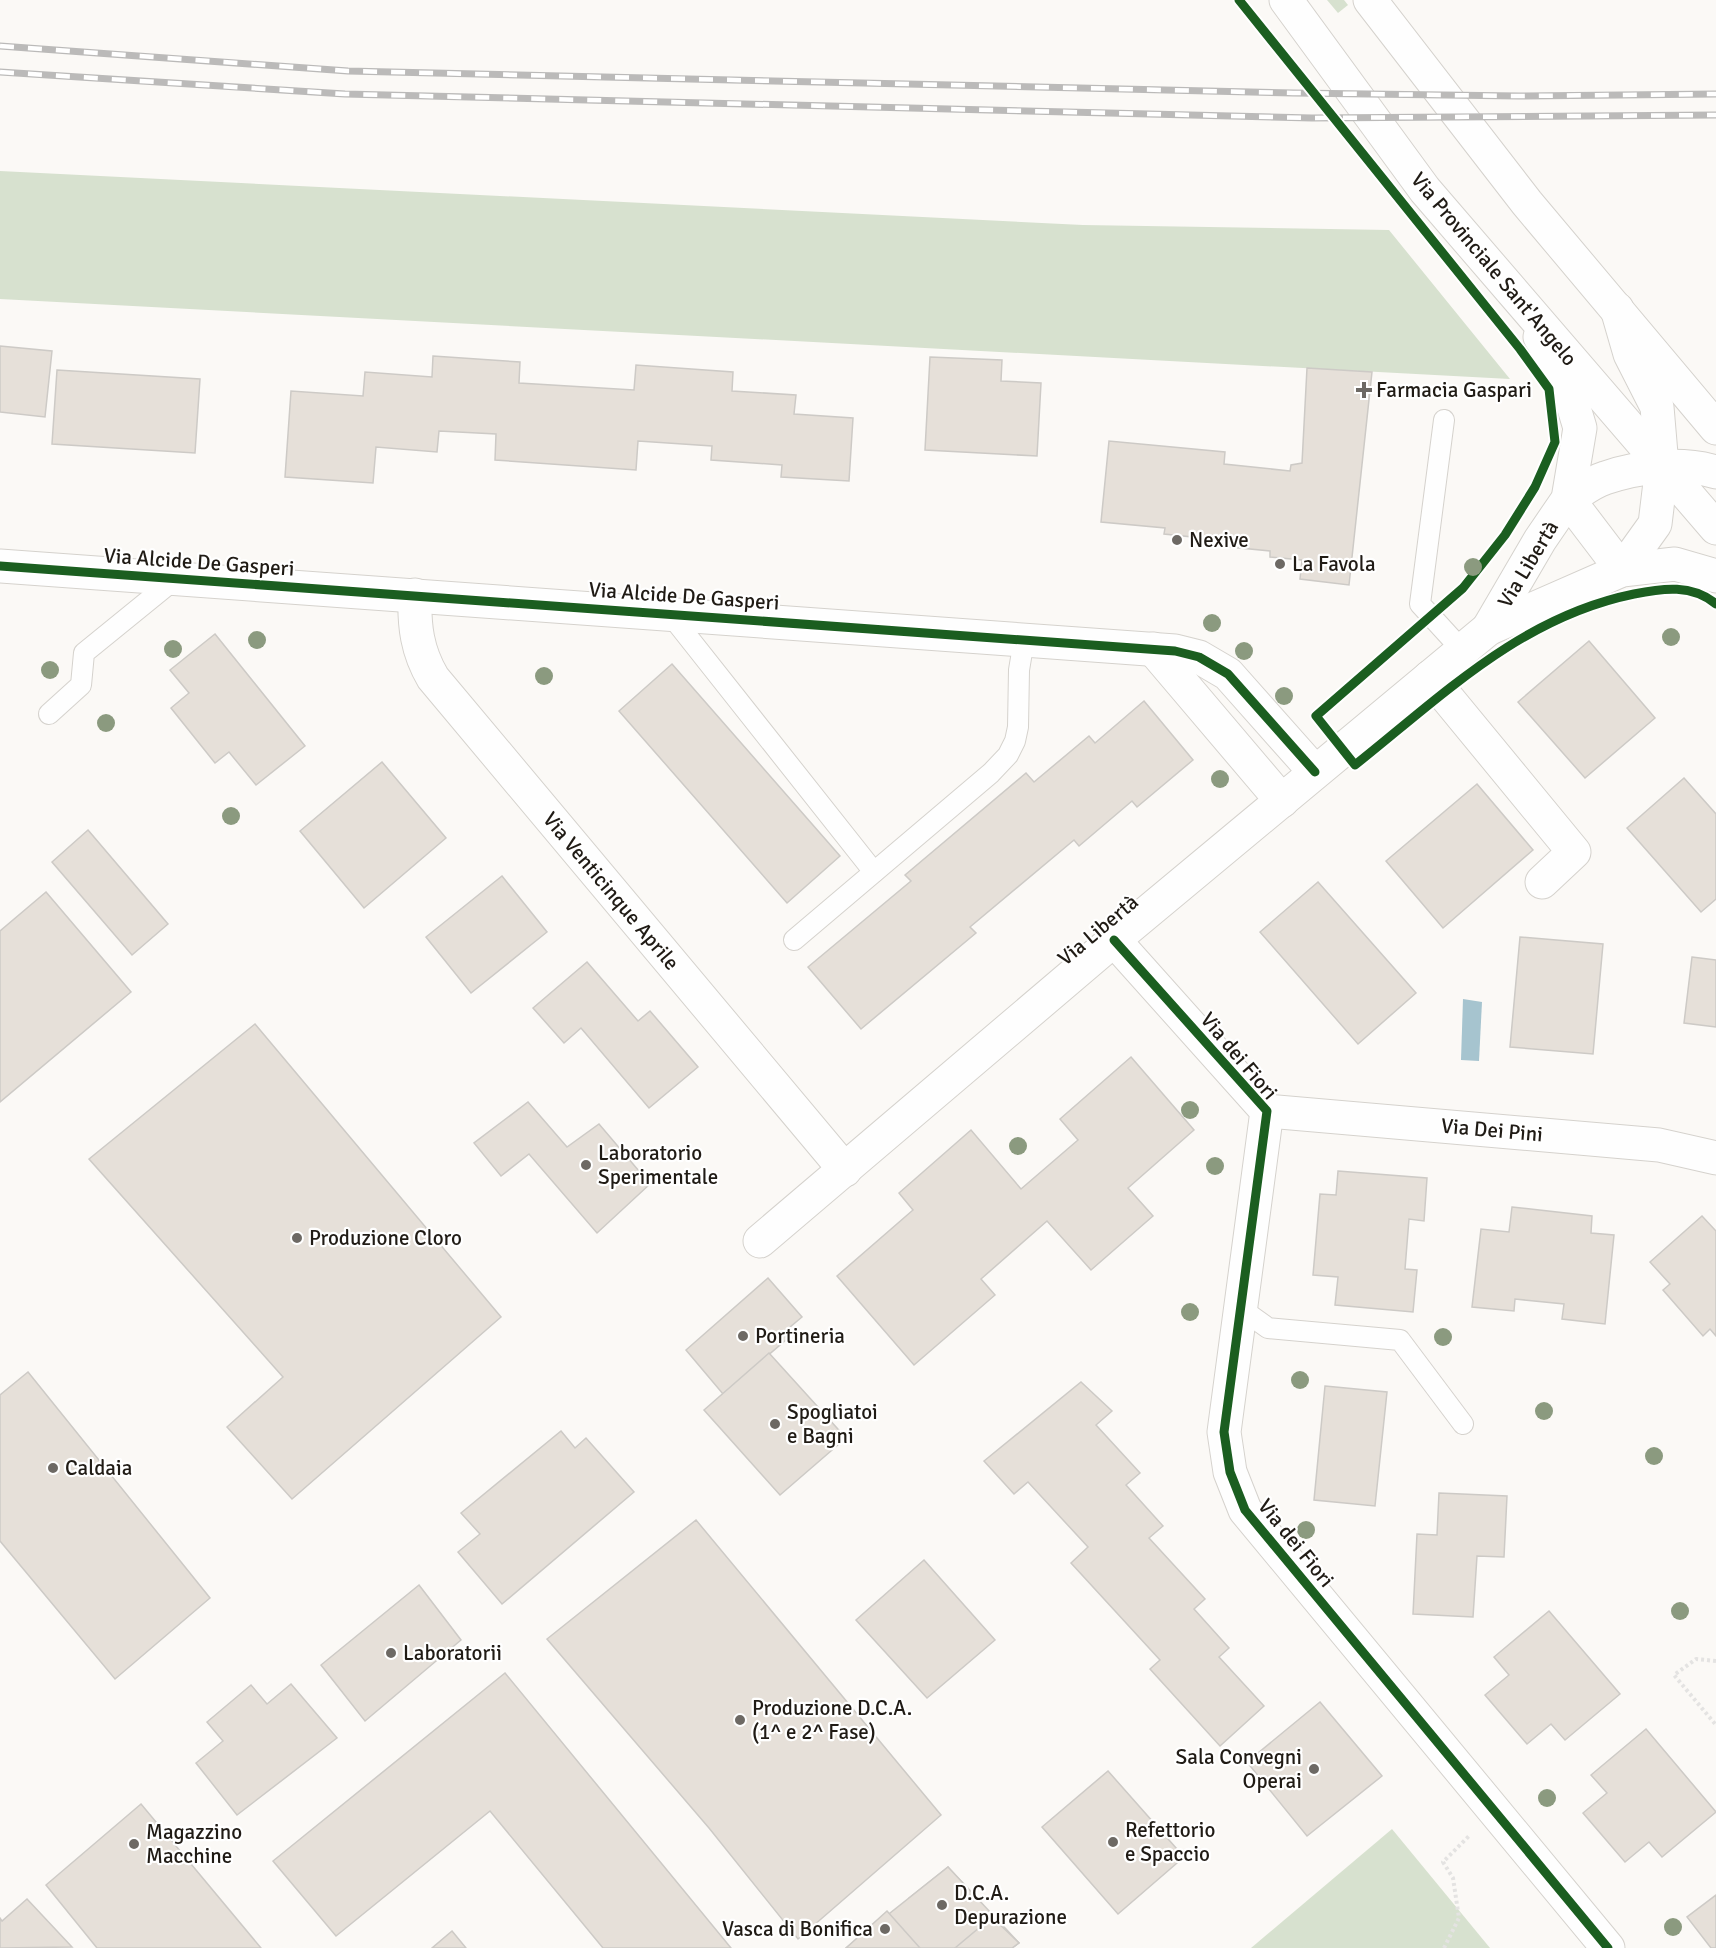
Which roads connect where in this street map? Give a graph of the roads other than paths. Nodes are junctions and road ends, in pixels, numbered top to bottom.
1 (1286, 0) edge
2 (1370, 0) edge
3 (1518, 298) junction
4 (1617, 309) junction
5 (1444, 420) dead end
6 (1716, 428) edge
7 (1662, 466) junction
8 (1716, 472) edge
9 (1568, 499) junction
10 (1716, 528) edge
11 (0, 566) edge
12 (1622, 570) junction
13 (1716, 576) edge
14 (175, 579) junction
15 (415, 595) junction
16 (669, 613) junction
17 (1488, 629) junction
18 (1024, 640) junction
19 (1153, 650) junction
20 (1462, 650) junction
21 (1430, 677) junction
22 (49, 714) dead end
23 (1315, 772) junction
24 (1282, 801) junction
25 (874, 872) junction
26 (1542, 882) dead end
27 (794, 940) dead end
28 (1114, 940) junction
29 (1267, 1111) junction
30 (1716, 1158) edge
31 (844, 1170) junction
32 (760, 1241) dead end
33 (1240, 1308) junction
34 (1463, 1424) dead end
35 (1608, 1948) edge

1 - 3 street, Via Provinciale Sant'Angelo
2 - 4 street
3 - 7 street, Via Provinciale Sant'Angelo
3 - 9 street, Via Libertà
4 - 6 street
4 - 7 street
5 - 20 lane
7 - 8 street, Via Libertà
7 - 9 street, Via Libertà
7 - 10 street, Via Provinciale Sant'Angelo
7 - 12 street
9 - 12 street, Via Libertà
9 - 17 street, Via Libertà
11 - 14 street, Via Alcide De Gasperi
12 - 13 street, Via Libertà
12 - 17 street, Via Libertà
14 - 15 street, Via Alcide De Gasperi
14 - 22 lane
15 - 16 street, Via Alcide De Gasperi
15 - 31 street, Via Venticinque Aprile
16 - 18 street, Via Alcide De Gasperi
16 - 25 lane
17 - 20 street, Via Libertà
18 - 19 street, Via Alcide De Gasperi
18 - 25 lane
19 - 23 street, Via Alcide De Gasperi
19 - 24 street
20 - 21 street, Via Libertà
21 - 23 street, Via Libertà
21 - 26 street
23 - 24 street, Via Libertà
24 - 28 street, Via Libertà
25 - 27 lane
28 - 29 street, Via dei Fiori
28 - 31 street, Via Libertà
29 - 30 street, Via Dei Pini
29 - 33 street, Via dei Fiori
31 - 32 street, Via Libertà
33 - 34 lane
33 - 35 street, Via dei Fiori

